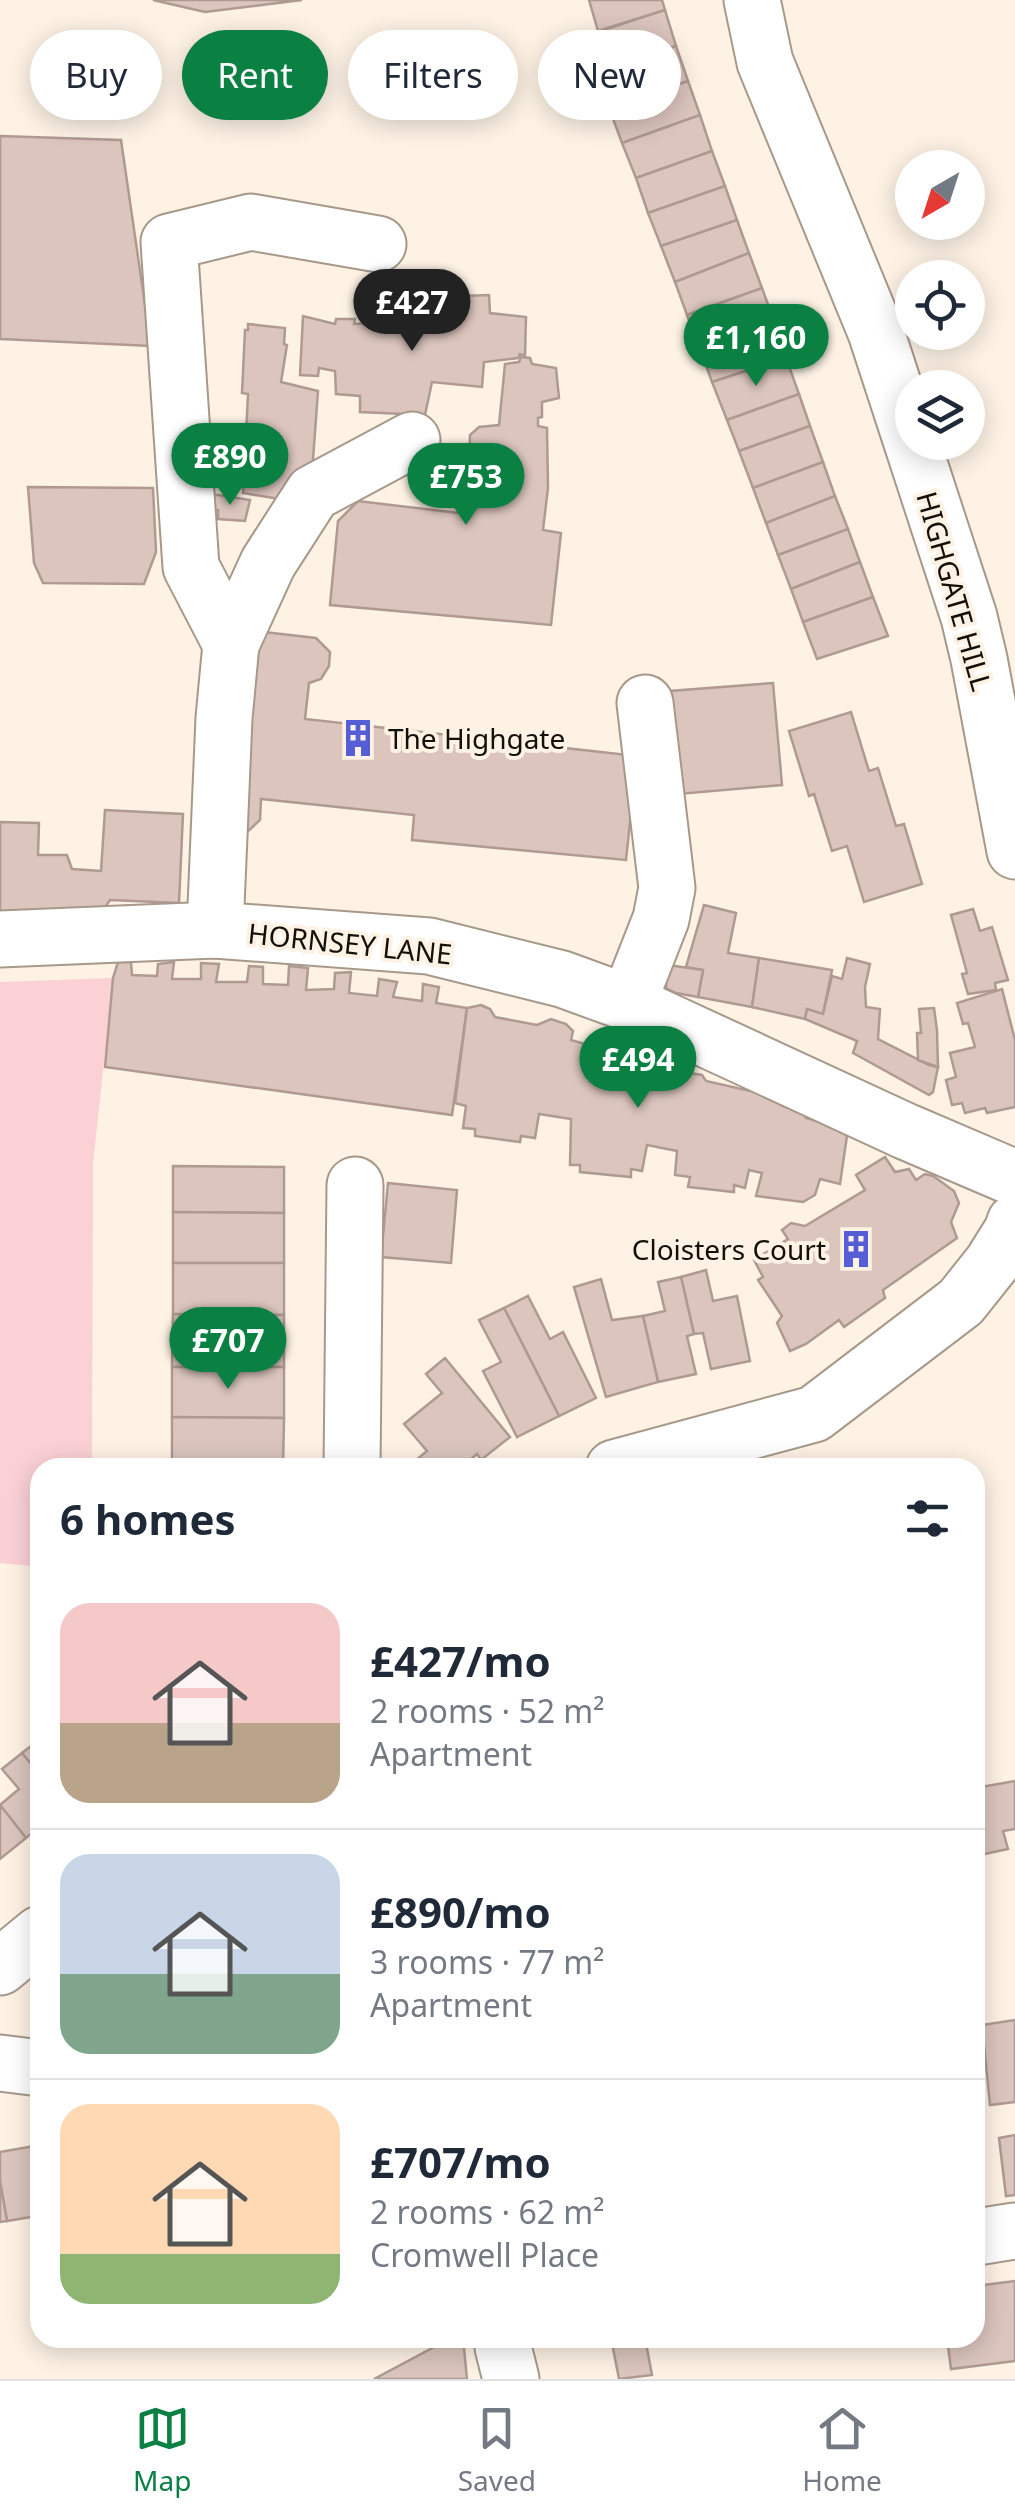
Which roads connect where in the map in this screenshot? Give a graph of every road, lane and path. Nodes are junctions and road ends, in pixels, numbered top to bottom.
1 (752, 0) edge
2 (378, 244) dead end
3 (412, 440) dead end
4 (231, 644) junction
5 (645, 703) dead end
6 (1015, 851) edge
7 (216, 930) junction
8 (0, 939) edge
9 (628, 1003) junction
10 (1015, 1178) edge
11 (355, 1186) dead end
12 (1015, 1222) edge
13 (352, 1458) edge
14 (651, 1458) edge
15 (30, 1942) edge
16 (0, 1967) edge
17 (0, 2063) edge
18 (30, 2067) edge

1 - 6 main road, HIGHGATE HILL
2 - 4 main road
3 - 4 main road
4 - 7 main road
5 - 9 main road
7 - 8 main road, HORNSEY LANE
7 - 9 main road, HORNSEY LANE
9 - 10 main road, HORNSEY LANE
11 - 13 main road
12 - 14 main road
15 - 16 main road
17 - 18 main road

